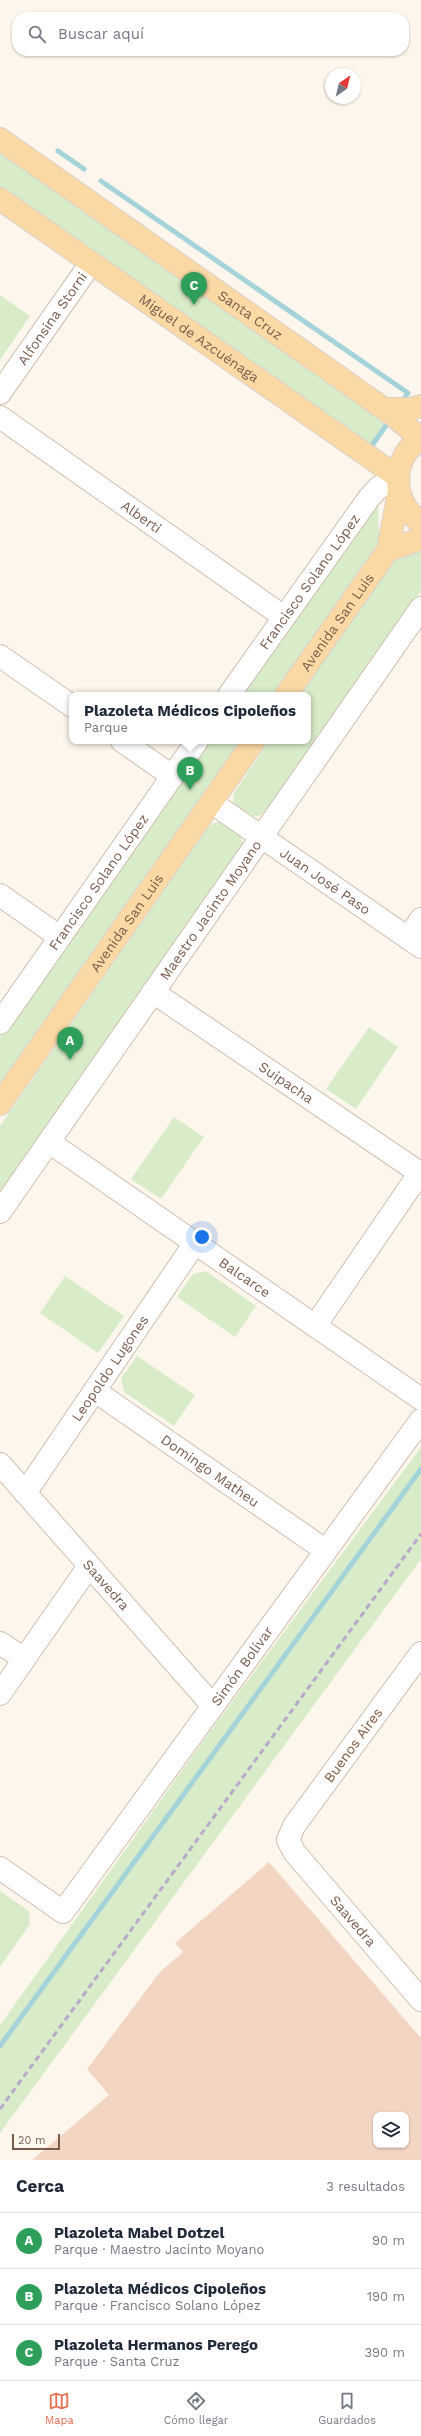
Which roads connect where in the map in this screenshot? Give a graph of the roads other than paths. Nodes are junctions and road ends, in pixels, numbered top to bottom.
1 (0, 139) edge
2 (0, 199) edge
3 (91, 263) junction
4 (0, 393) edge
5 (421, 406) edge
6 (385, 409) junction
7 (0, 417) edge
8 (420, 438) edge
9 (399, 484) junction
10 (421, 522) edge
11 (421, 539) edge
12 (388, 550) junction
13 (421, 608) edge
14 (284, 617) junction
15 (0, 656) edge
16 (231, 692) edge
17 (288, 692) edge
18 (69, 704) edge
19 (126, 744) edge
20 (195, 744) edge
21 (252, 744) edge
22 (172, 776) junction
23 (211, 802) junction
24 (261, 837) junction
25 (0, 895) edge
26 (421, 919) edge
27 (60, 937) junction
28 (414, 943) edge
29 (154, 992) junction
30 (0, 1023) edge
31 (0, 1104) edge
32 (49, 1142) junction
33 (420, 1172) edge
34 (0, 1212) edge
35 (195, 1243) junction
36 (315, 1326) junction
37 (94, 1391) junction
38 (421, 1399) edge
39 (421, 1420) edge
40 (0, 1464) edge
41 (25, 1493) junction
42 (325, 1550) junction
43 (89, 1566) junction
44 (0, 1643) edge
45 (24, 1659) junction
46 (418, 1663) edge
47 (0, 1694) edge
48 (212, 1705) junction
49 (288, 1840) joint
50 (0, 1868) edge
51 (421, 2000) edge

1 - 6 main road, Santa Cruz
2 - 3 main road, Miguel de Azcuénaga
3 - 4 street, Alfonsina Storni
3 - 9 main road, Miguel de Azcuénaga
5 - 6 main road
6 - 8 main road, Santa Cruz
7 - 14 street, Alberti
8 - 9 main road, Avenida San Luis
9 - 10 main road
9 - 12 main road, Avenida San Luis
9 - 14 street, Francisco Solano López
11 - 12 main road
12 - 17 main road, Avenida San Luis
13 - 24 street, Maestro Jacinto Moyano
14 - 16 street, Francisco Solano López
15 - 18 street
19 - 22 street
20 - 22 street, Francisco Solano López
21 - 23 main road, Avenida San Luis
22 - 27 street, Francisco Solano López
23 - 24 street, Juan José Paso
23 - 31 main road, Avenida San Luis
24 - 28 street, Juan José Paso
24 - 29 street, Maestro Jacinto Moyano
25 - 27 street
26 - 28 street
27 - 30 street, Francisco Solano López
29 - 32 street, Maestro Jacinto Moyano
29 - 33 street, Suipacha
32 - 34 street, Maestro Jacinto Moyano
32 - 35 street, Balcarce
33 - 36 street
35 - 36 street, Balcarce
35 - 37 street, Leopoldo Lugones
36 - 38 street, Balcarce
37 - 41 street, Leopoldo Lugones
37 - 42 street, Domingo Matheu
39 - 42 street, Simón Bolívar
40 - 41 street, Saavedra
41 - 43 street, Saavedra
42 - 48 street, Simón Bolívar
43 - 45 street
43 - 48 street, Saavedra
44 - 45 street
45 - 47 street
46 - 49 street, Buenos Aires
48 - 50 street, Simón Bolívar
49 - 51 street, Saavedra

